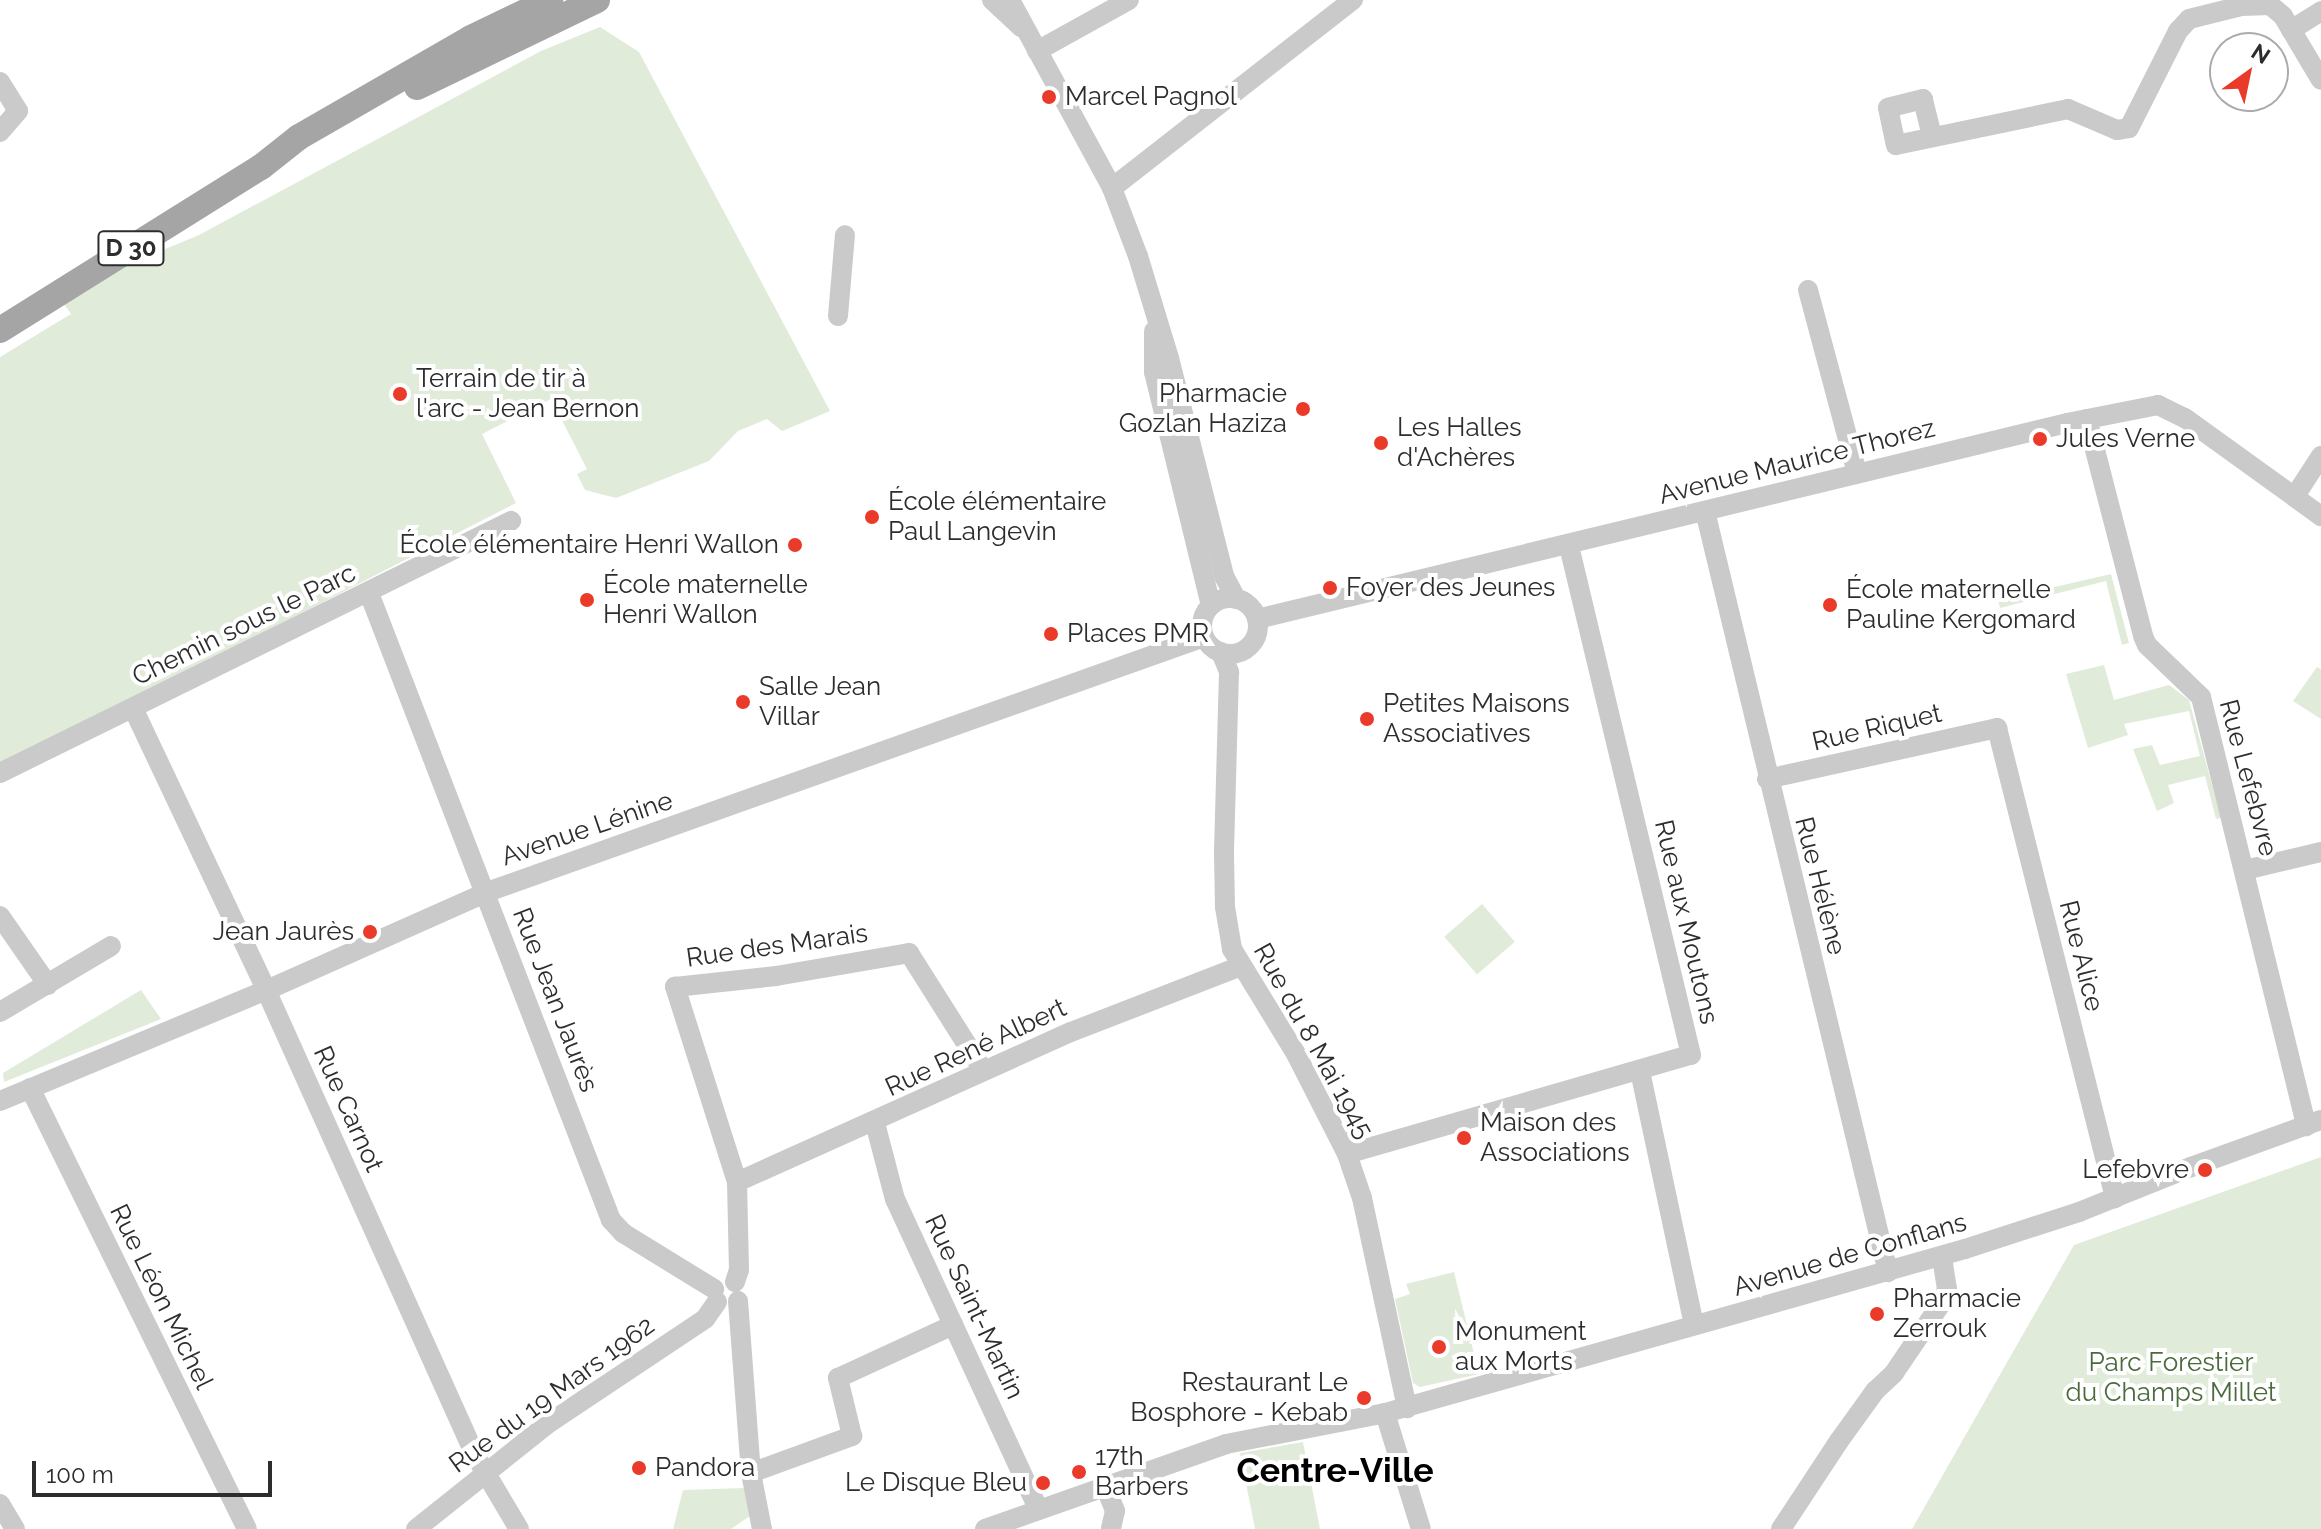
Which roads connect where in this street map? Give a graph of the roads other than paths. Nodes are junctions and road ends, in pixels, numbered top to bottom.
1 (550, 0) edge
2 (597, 0) edge
3 (992, 0) edge
4 (1010, 0) edge
5 (1129, 0) edge
6 (1353, 0) edge
7 (2321, 11) edge
8 (1025, 30) junction
9 (2291, 30) junction
10 (1037, 51) junction
11 (2321, 80) edge
12 (0, 82) edge
13 (0, 132) edge
14 (1932, 136) dead end
15 (261, 167) junction
16 (1112, 188) junction
17 (845, 235) dead end
18 (1808, 290) dead end
19 (1153, 311) junction
20 (838, 316) dead end
21 (0, 330) edge
22 (2087, 419) junction
23 (2321, 456) edge
24 (1857, 473) junction
25 (2295, 496) junction
26 (1705, 511) junction
27 (2321, 516) edge
28 (511, 521) dead end
29 (1569, 546) junction
30 (369, 593) junction
31 (1236, 599) junction
32 (1211, 605) junction
33 (1257, 619) junction
34 (1204, 637) junction
35 (1244, 650) junction
36 (1221, 652) junction
37 (133, 708) junction
38 (1997, 728) joint
39 (1230, 742) junction
40 (0, 773) edge
41 (1767, 779) junction
42 (2321, 852) edge
43 (2245, 870) junction
44 (487, 892) junction
45 (0, 916) edge
46 (111, 946) dead end
47 (1239, 967) junction
48 (48, 985) junction
49 (266, 990) junction
50 (0, 1012) edge
51 (983, 1070) junction
52 (1640, 1071) junction
53 (30, 1088) junction
54 (0, 1101) edge
55 (875, 1123) junction
56 (2314, 1123) edge
57 (1347, 1154) junction
58 (737, 1182) junction
59 (2115, 1198) junction
60 (1942, 1256) junction
61 (1888, 1272) junction
62 (737, 1292) junction
63 (716, 1296) junction
64 (953, 1325) junction
65 (1694, 1325) junction
66 (1407, 1408) junction
67 (1385, 1413) junction
68 (486, 1472) junction
69 (751, 1473) junction
70 (1105, 1486) junction
71 (0, 1504) edge
72 (1038, 1509) junction
73 (15, 1529) edge
74 (247, 1529) edge
75 (416, 1529) edge
76 (519, 1529) edge
77 (762, 1529) edge
78 (985, 1529) edge
79 (1111, 1529) edge
80 (1421, 1529) edge
81 (1781, 1529) edge

1 - 15 main road, D 30
2 - 15 main road, D 30
3 - 8 street
4 - 8 street
5 - 10 street
6 - 16 street
7 - 9 street
8 - 10 street
9 - 11 street
9 - 14 street
10 - 16 street
12 - 13 street
15 - 21 main road, D 30
16 - 19 street
17 - 20 street
18 - 24 street
19 - 31 street
19 - 32 street
22 - 24 street, Avenue Maurice Thorez
22 - 25 street, Avenue Maurice Thorez
22 - 43 street, Rue Lefebvre
23 - 25 street
24 - 26 street, Avenue Maurice Thorez
25 - 27 street, Avenue Maurice Thorez
26 - 29 street, Avenue Maurice Thorez
26 - 41 street, Rue Hélène
28 - 30 street, Chemin sous le Parc
29 - 33 street, Avenue Maurice Thorez
29 - 52 street, Rue aux Moutons
30 - 37 street, Chemin sous le Parc
30 - 44 street, Rue Jean Jaurès
31 - 32 street
31 - 33 street
32 - 34 street
33 - 35 street
34 - 36 street
34 - 44 street, Avenue Lénine
35 - 36 street
35 - 39 street, Rue du 8 Mai 1945
36 - 39 street, Rue du 8 Mai 1945
37 - 40 street, Chemin sous le Parc
37 - 49 street, Rue Carnot
38 - 41 street, Rue Riquet
38 - 59 street, Rue Alice
39 - 47 street, Rue du 8 Mai 1945
41 - 61 street, Rue Hélène
42 - 43 street
43 - 56 street, Rue Lefebvre
44 - 49 street, Avenue Lénine
44 - 63 street, Rue Jean Jaurès
45 - 48 street
46 - 48 street
47 - 51 street, Rue René Albert
47 - 57 street, Rue du 8 Mai 1945
48 - 50 street
49 - 53 street, Avenue Lénine
49 - 68 street, Rue Carnot
51 - 55 street, Rue René Albert
51 - 58 street, Rue des Marais
52 - 57 street, Rue aux Moutons
52 - 65 street
53 - 54 street, Avenue Lénine
53 - 74 street, Rue Léon Michel
55 - 58 street, Rue René Albert
55 - 64 street, Rue Saint-Martin
56 - 59 street, Avenue de Conflans
57 - 66 street, Rue du 8 Mai 1945
58 - 62 street, Rue des Marais
59 - 60 street, Avenue de Conflans
60 - 61 street, Avenue de Conflans
60 - 81 street
61 - 65 street, Avenue de Conflans
62 - 63 street
62 - 69 street, Rue des Marais
63 - 68 street, Rue du 19 Mars 1962
64 - 69 street
64 - 72 street, Rue Saint-Martin
65 - 66 street, Avenue de Conflans
66 - 67 street, Avenue de Conflans
67 - 70 street, Avenue de Conflans
67 - 80 street
68 - 75 street, Rue du 19 Mars 1962
68 - 76 street, Rue Carnot
69 - 77 street, Rue des Marais
70 - 72 street, Avenue de Conflans
70 - 79 street
71 - 73 street
72 - 78 street, Avenue de Conflans

